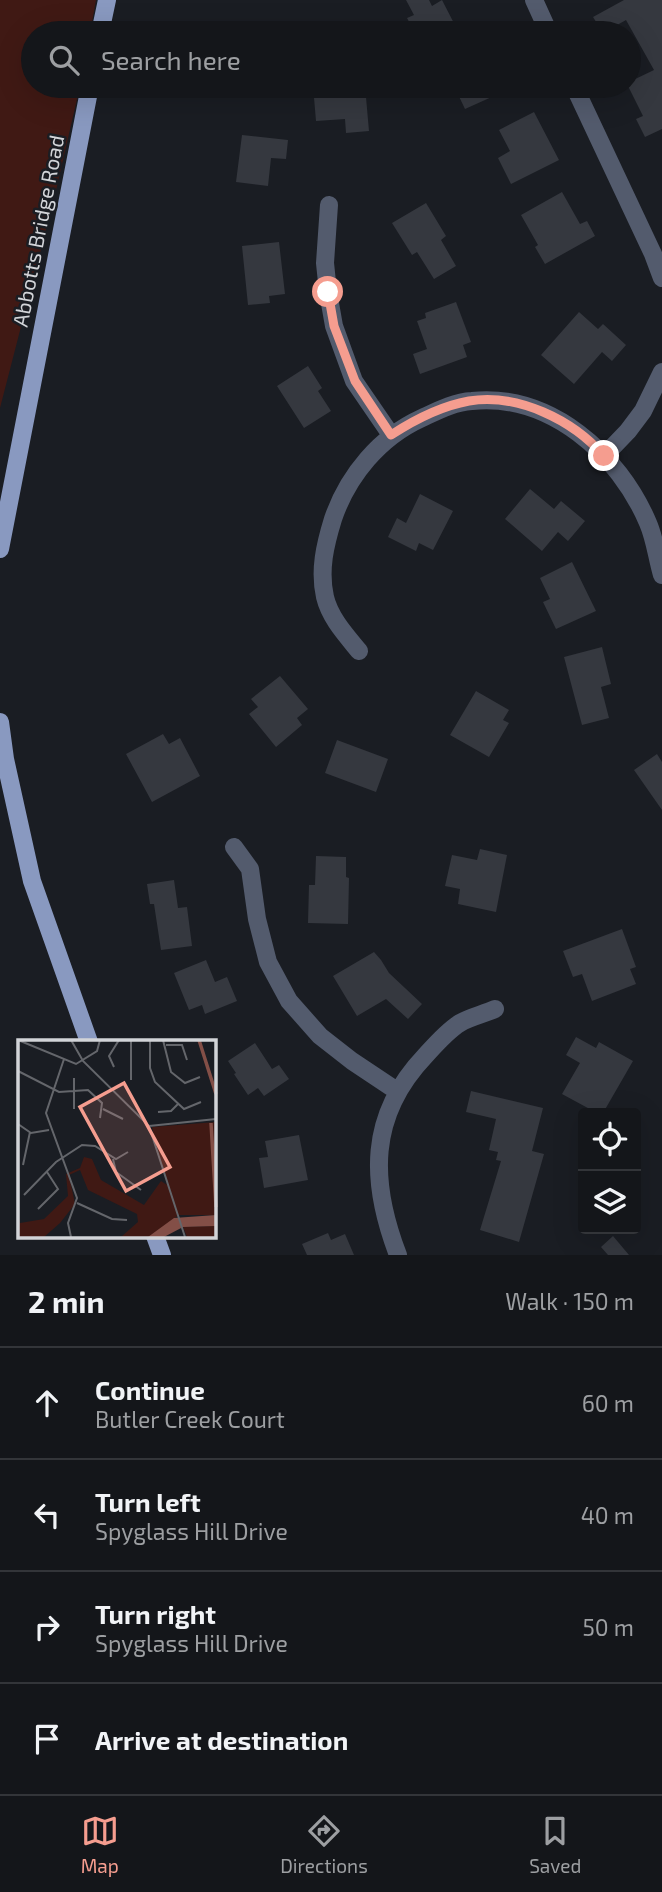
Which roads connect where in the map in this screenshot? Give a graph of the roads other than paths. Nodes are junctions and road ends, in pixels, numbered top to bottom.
1 (107, 0) edge
2 (534, 0) edge
3 (103, 21) edge
4 (544, 21) edge
5 (88, 98) edge
6 (580, 98) edge
7 (329, 205) dead end
8 (662, 278) edge
9 (662, 372) edge
10 (391, 435) junction
11 (604, 456) junction
12 (0, 549) edge
13 (662, 575) edge
14 (359, 651) dead end
15 (0, 722) edge
16 (234, 847) dead end
17 (495, 1009) dead end
18 (89, 1040) edge
19 (397, 1091) junction
20 (156, 1238) edge
21 (162, 1255) edge
22 (398, 1255) edge

1 - 3 main road
2 - 4 street
5 - 12 main road, Abbotts Bridge Road
6 - 8 street
7 - 10 street
9 - 11 street
10 - 11 street
10 - 14 street
11 - 13 street
15 - 18 main road
16 - 19 street
17 - 19 street
19 - 22 street
20 - 21 main road

